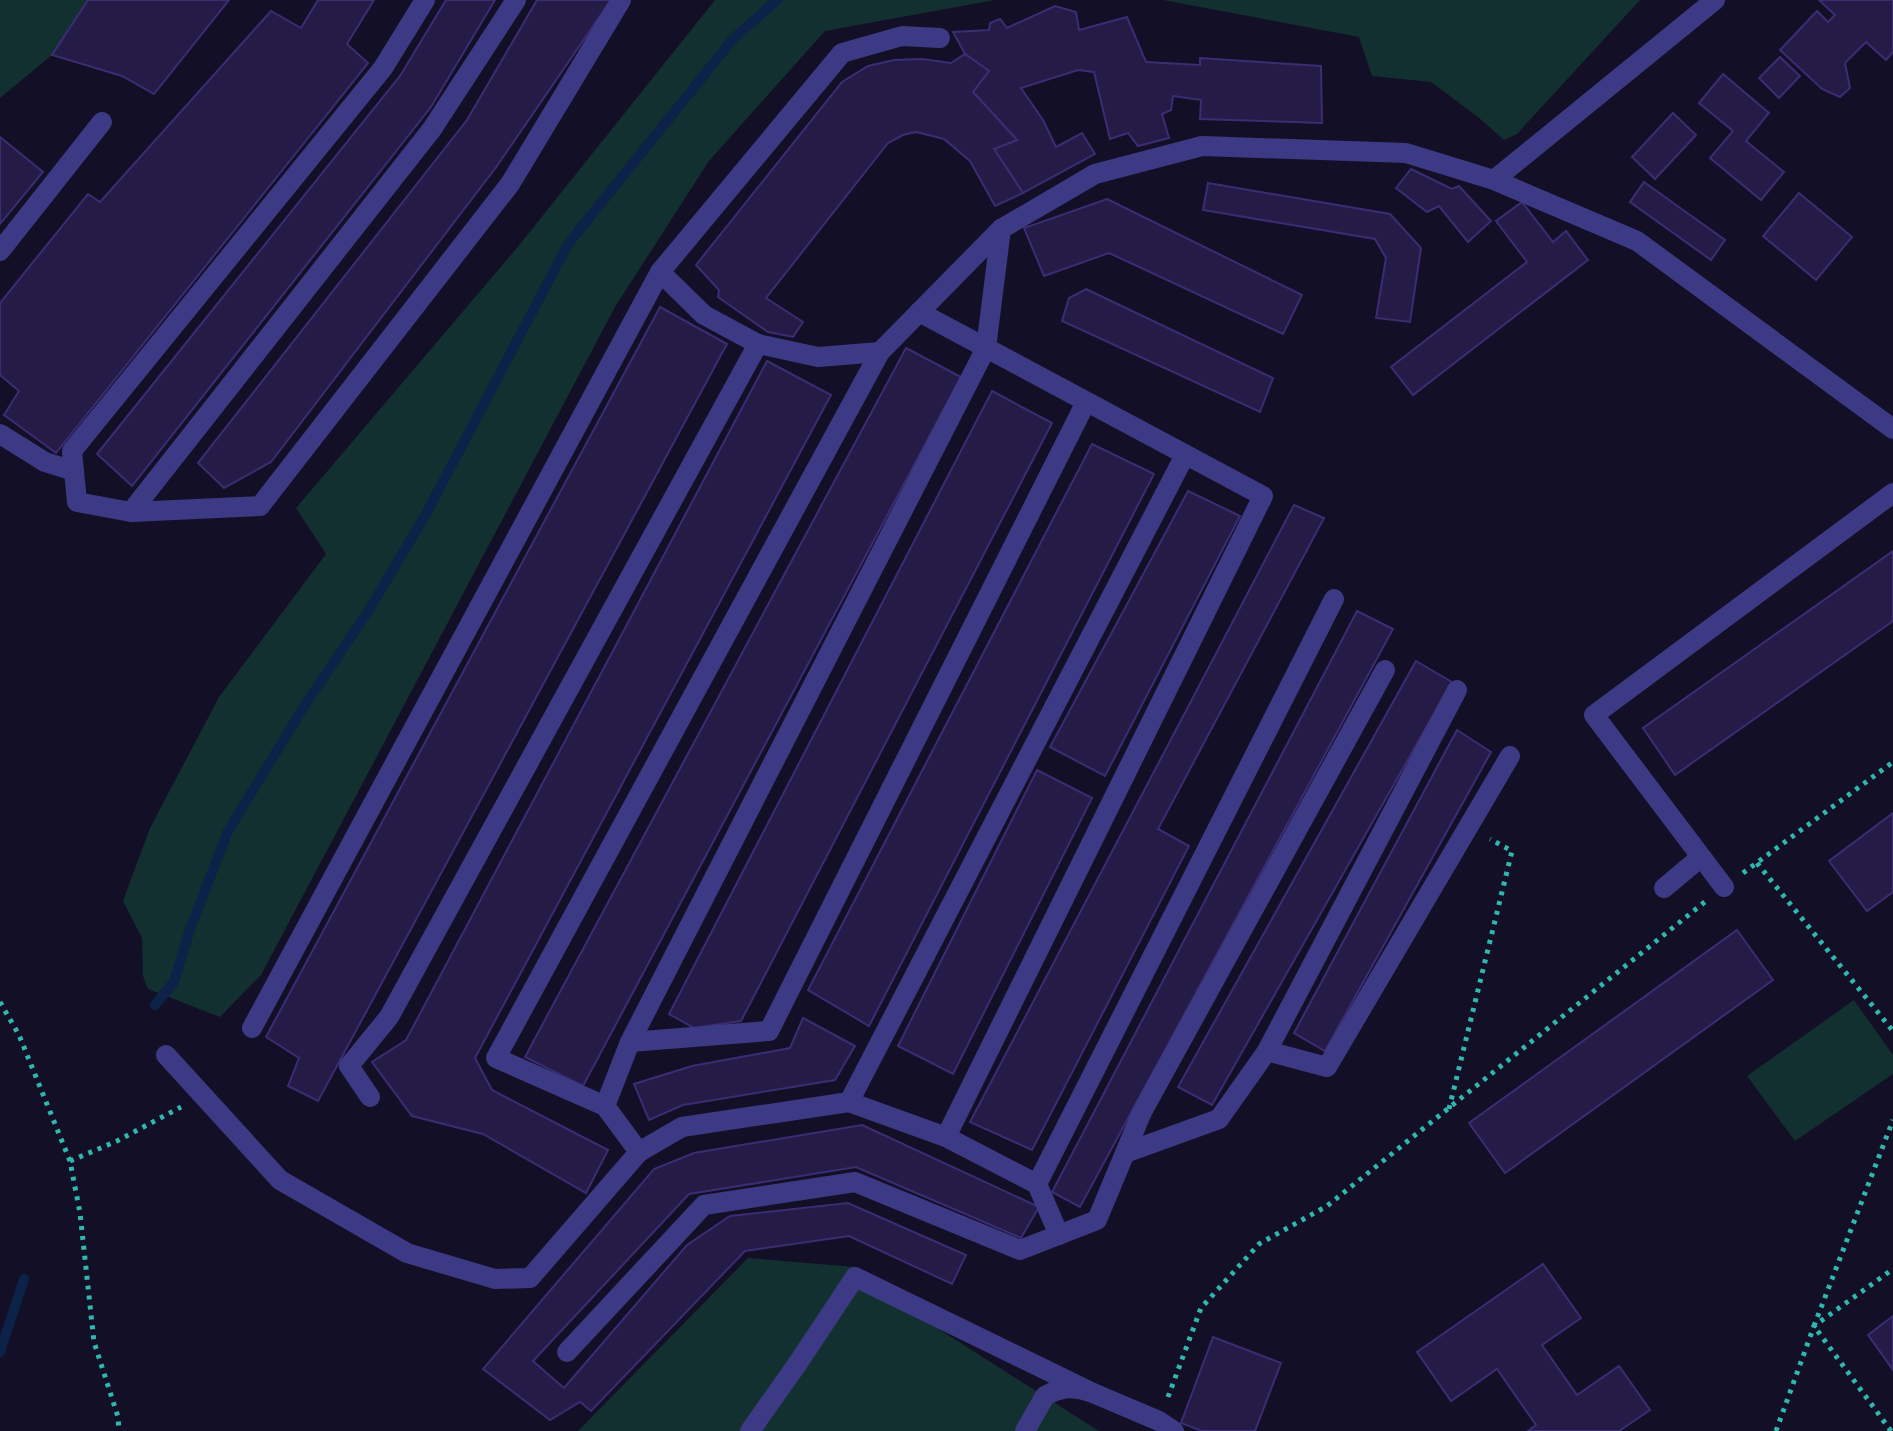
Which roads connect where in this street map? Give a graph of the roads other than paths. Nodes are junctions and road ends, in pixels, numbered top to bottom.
1 (425, 0) edge
2 (516, 0) edge
3 (621, 0) edge
4 (1715, 0) edge
5 (940, 38) dead end
6 (102, 122) dead end
7 (1494, 180) junction
8 (1001, 229) junction
9 (0, 251) edge
10 (660, 272) junction
11 (919, 312) junction
12 (758, 344) junction
13 (986, 348) junction
14 (880, 352) junction
15 (1086, 402) junction
16 (1893, 429) edge
17 (0, 434) edge
18 (1185, 455) junction
19 (74, 471) junction
20 (1893, 493) edge
21 (131, 512) junction
22 (1334, 599) dead end
23 (1385, 670) dead end
24 (1457, 690) dead end
25 (1510, 756) dead end
26 (1701, 857) junction
27 (1724, 887) road end
28 (1664, 888) dead end
29 (252, 1028) dead end
30 (630, 1042) junction
31 (1267, 1051) junction
32 (166, 1055) dead end
33 (370, 1097) dead end
34 (849, 1102) junction
35 (605, 1106) junction
36 (946, 1137) junction
37 (639, 1152) junction
38 (1125, 1153) junction
39 (1037, 1184) junction
40 (1059, 1235) junction
41 (567, 1352) dead end
42 (1093, 1393) junction
43 (1167, 1426) edge
44 (750, 1431) edge
45 (1025, 1431) edge

1 - 19 street
2 - 21 street
3 - 21 street
4 - 7 street
5 - 10 street
6 - 9 street
7 - 8 street
7 - 16 street
8 - 11 street
8 - 13 street
10 - 12 street
10 - 29 street
11 - 13 street
11 - 14 street
12 - 14 street
12 - 33 street
13 - 15 street
13 - 30 street
14 - 35 street
15 - 18 street
15 - 30 street
17 - 19 street
18 - 34 street
18 - 36 street
19 - 21 street
20 - 26 street
22 - 39 street
23 - 38 street
24 - 31 street
25 - 31 street
26 - 27 street
26 - 28 street
30 - 35 street
31 - 38 street
32 - 37 street
34 - 36 street
34 - 37 street
35 - 37 street
36 - 39 street
38 - 40 street
39 - 40 street
40 - 41 street
42 - 43 street
42 - 44 street
42 - 45 street

